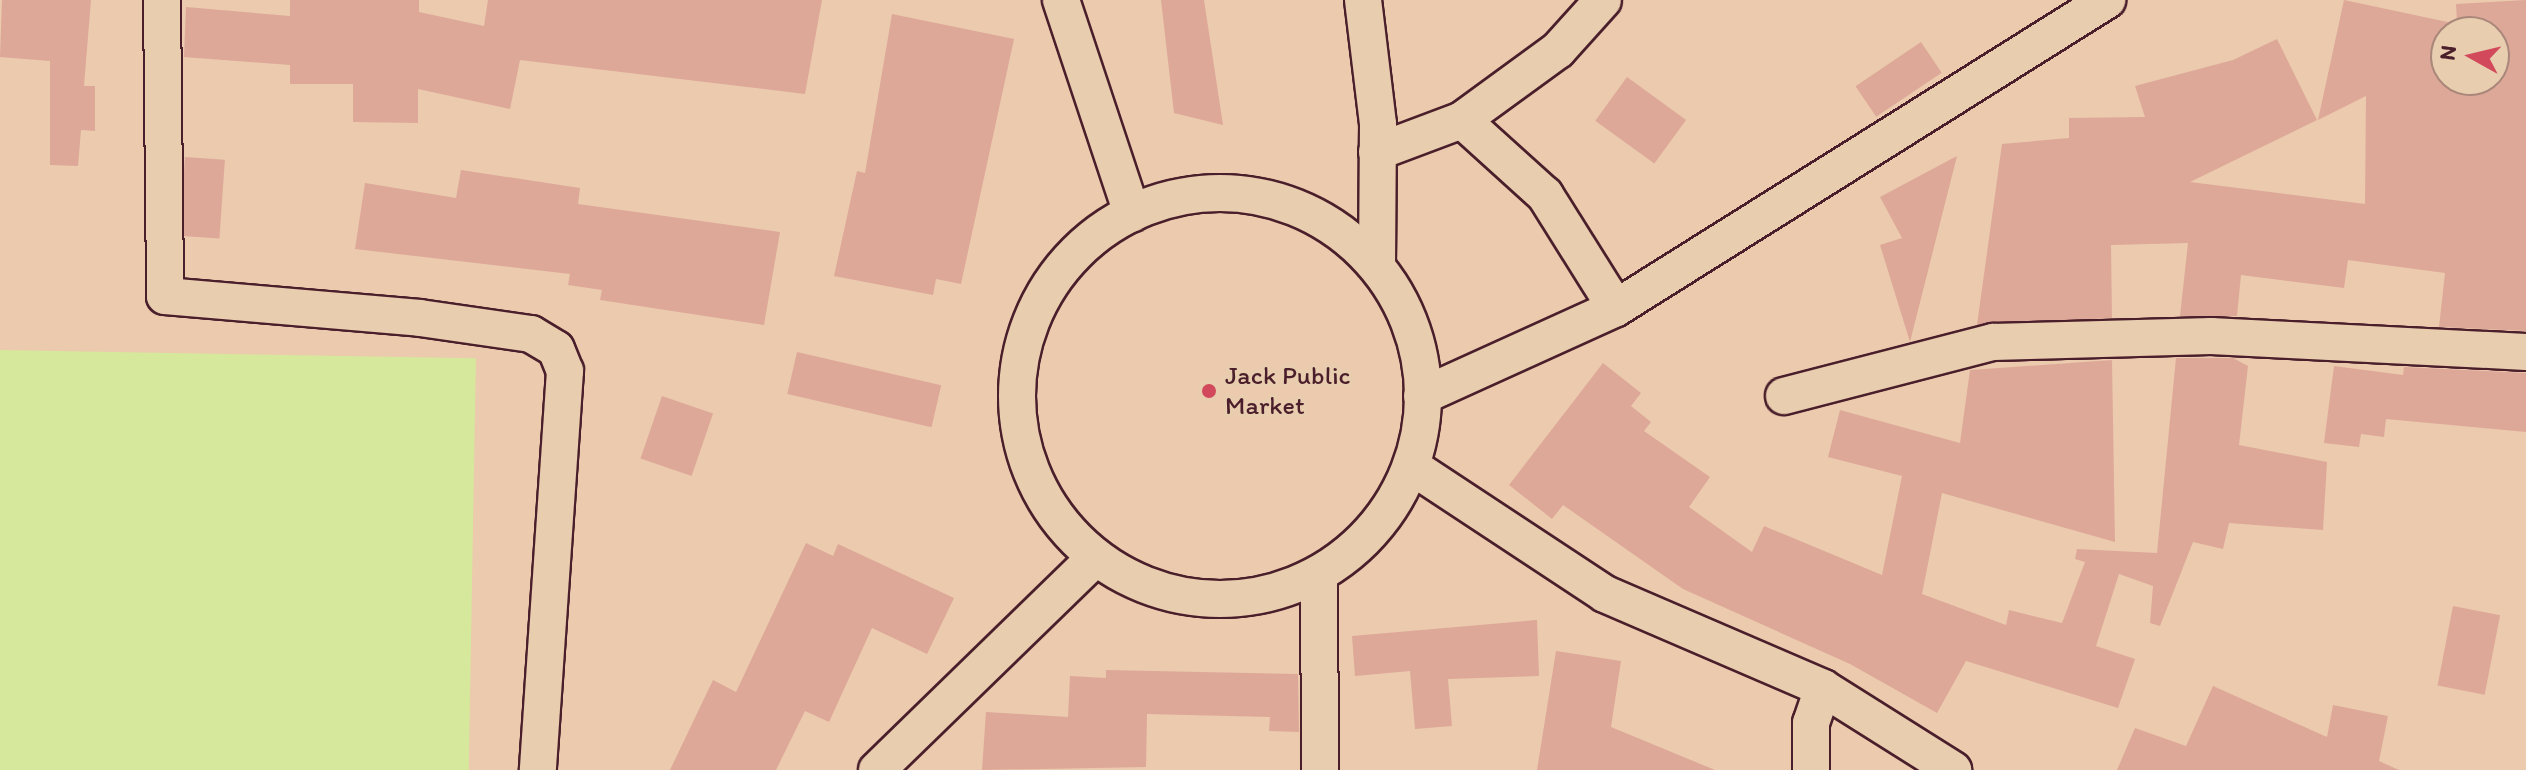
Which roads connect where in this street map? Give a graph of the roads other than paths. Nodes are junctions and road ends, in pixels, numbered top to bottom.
1 (162, 0) edge
2 (1061, 0) edge
3 (1363, 0) edge
4 (1603, 0) edge
5 (2107, 0) edge
6 (1462, 120) junction
7 (1377, 152) junction
8 (1132, 214) junction
9 (1377, 266) junction
10 (1616, 308) junction
11 (2526, 352) edge
12 (1422, 396) junction
13 (1784, 396) dead end
14 (1411, 466) junction
15 (1095, 558) junction
16 (1319, 574) junction
17 (1823, 688) junction
18 (890, 765) edge
19 (538, 770) edge
20 (1320, 770) edge
21 (1811, 770) edge
22 (1953, 770) edge

1 - 19 street
2 - 8 street
3 - 7 street
4 - 6 street
5 - 10 street
6 - 7 street
6 - 10 street
7 - 9 street
8 - 9 street
8 - 15 street
9 - 12 street
10 - 12 street
11 - 13 street
12 - 14 street
14 - 16 street
14 - 17 street
15 - 16 street
15 - 18 street
16 - 20 street
17 - 21 street
17 - 22 street

